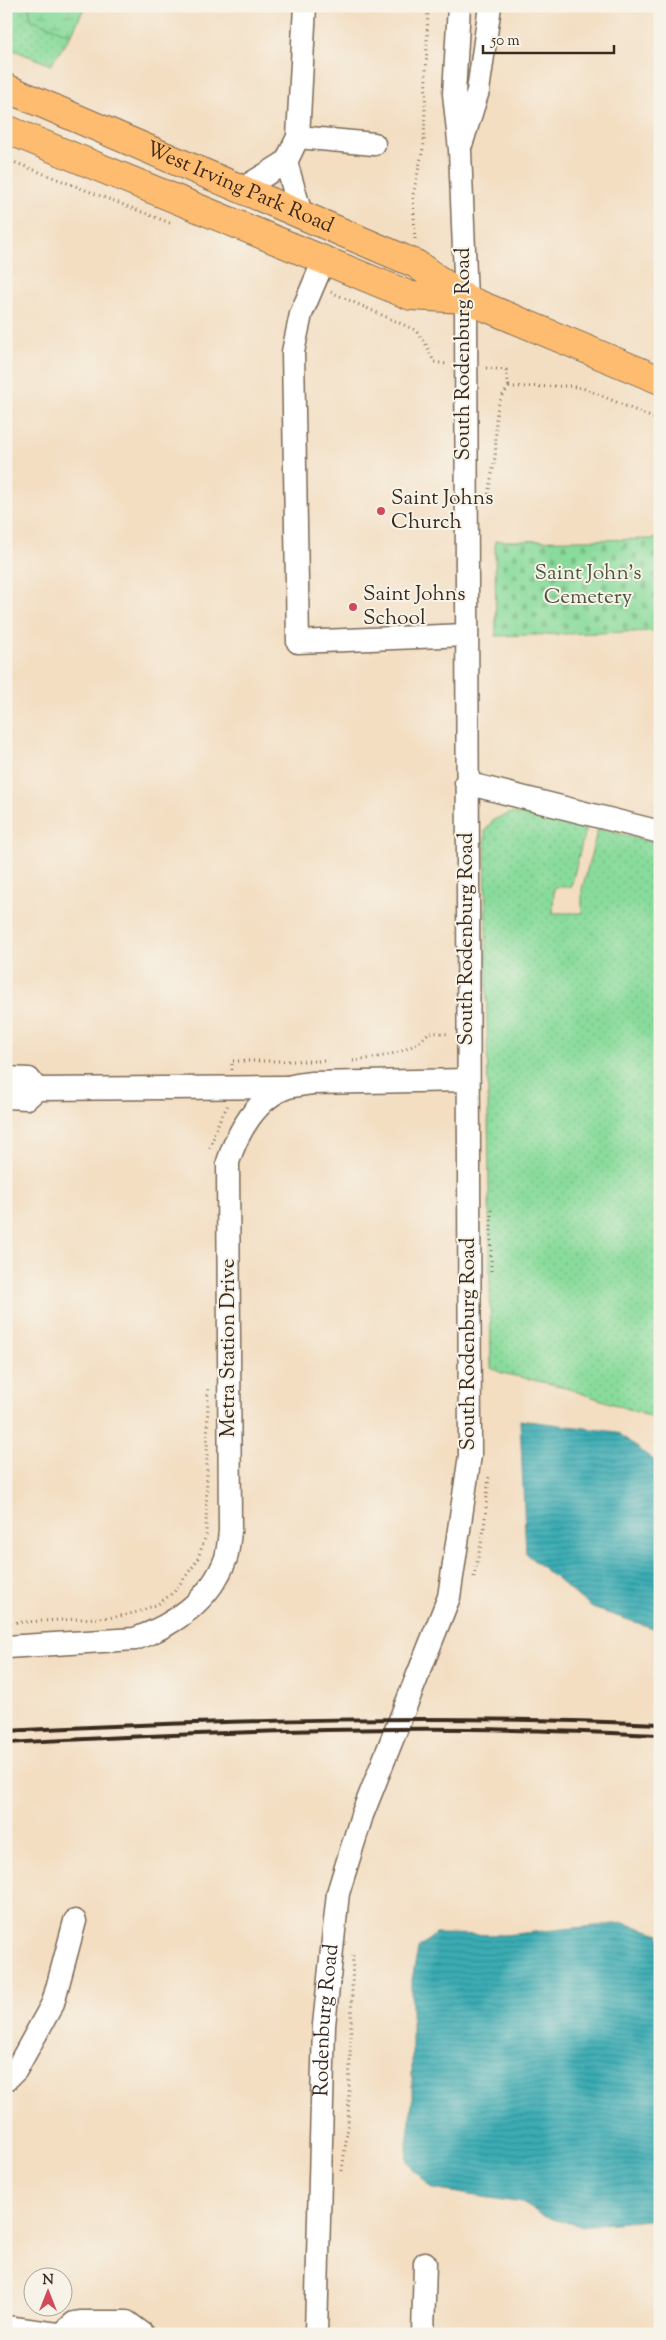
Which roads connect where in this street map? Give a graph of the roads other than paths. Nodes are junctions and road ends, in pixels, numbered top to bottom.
1 (305, 6) edge
2 (459, 6) edge
3 (490, 6) edge
4 (6, 88) edge
5 (6, 128) edge
6 (298, 137) junction
7 (374, 144) dead end
8 (460, 150) junction
9 (286, 162) junction
10 (242, 189) junction
11 (300, 214) junction
12 (319, 272) junction
13 (466, 299) junction
14 (660, 380) edge
15 (466, 635) junction
16 (466, 783) junction
17 (660, 832) edge
18 (6, 1078) edge
19 (468, 1080) junction
20 (287, 1088) junction
21 (37, 1089) junction
22 (6, 1097) edge
23 (6, 1647) edge
24 (400, 1718) joint
25 (75, 1921) dead end
26 (6, 2080) edge
27 (425, 2263) dead end
28 (6, 2327) edge
29 (58, 2334) edge
30 (62, 2334) edge
31 (143, 2334) edge
32 (316, 2334) edge
33 (423, 2334) edge

1 - 6 street
2 - 8 street, South Rodenburg Road
3 - 8 street, South Rodenburg Road
4 - 10 main road, West Irving Park Road
5 - 12 main road, West Irving Park Road
6 - 7 street
6 - 9 street
8 - 13 street, South Rodenburg Road
9 - 10 street
9 - 11 street
10 - 11 main road, West Irving Park Road
11 - 13 main road, West Irving Park Road
12 - 13 main road, West Irving Park Road
12 - 15 street
13 - 14 main road, West Irving Park Road
13 - 15 street, South Rodenburg Road
15 - 16 street, South Rodenburg Road
16 - 17 street
16 - 19 street, South Rodenburg Road
18 - 21 street
19 - 20 street, Metra Station Drive
19 - 24 street, South Rodenburg Road
20 - 21 street
20 - 23 street, Metra Station Drive
21 - 22 street
24 - 32 street, Rodenburg Road
25 - 26 street
27 - 33 street
28 - 29 street
30 - 31 street

